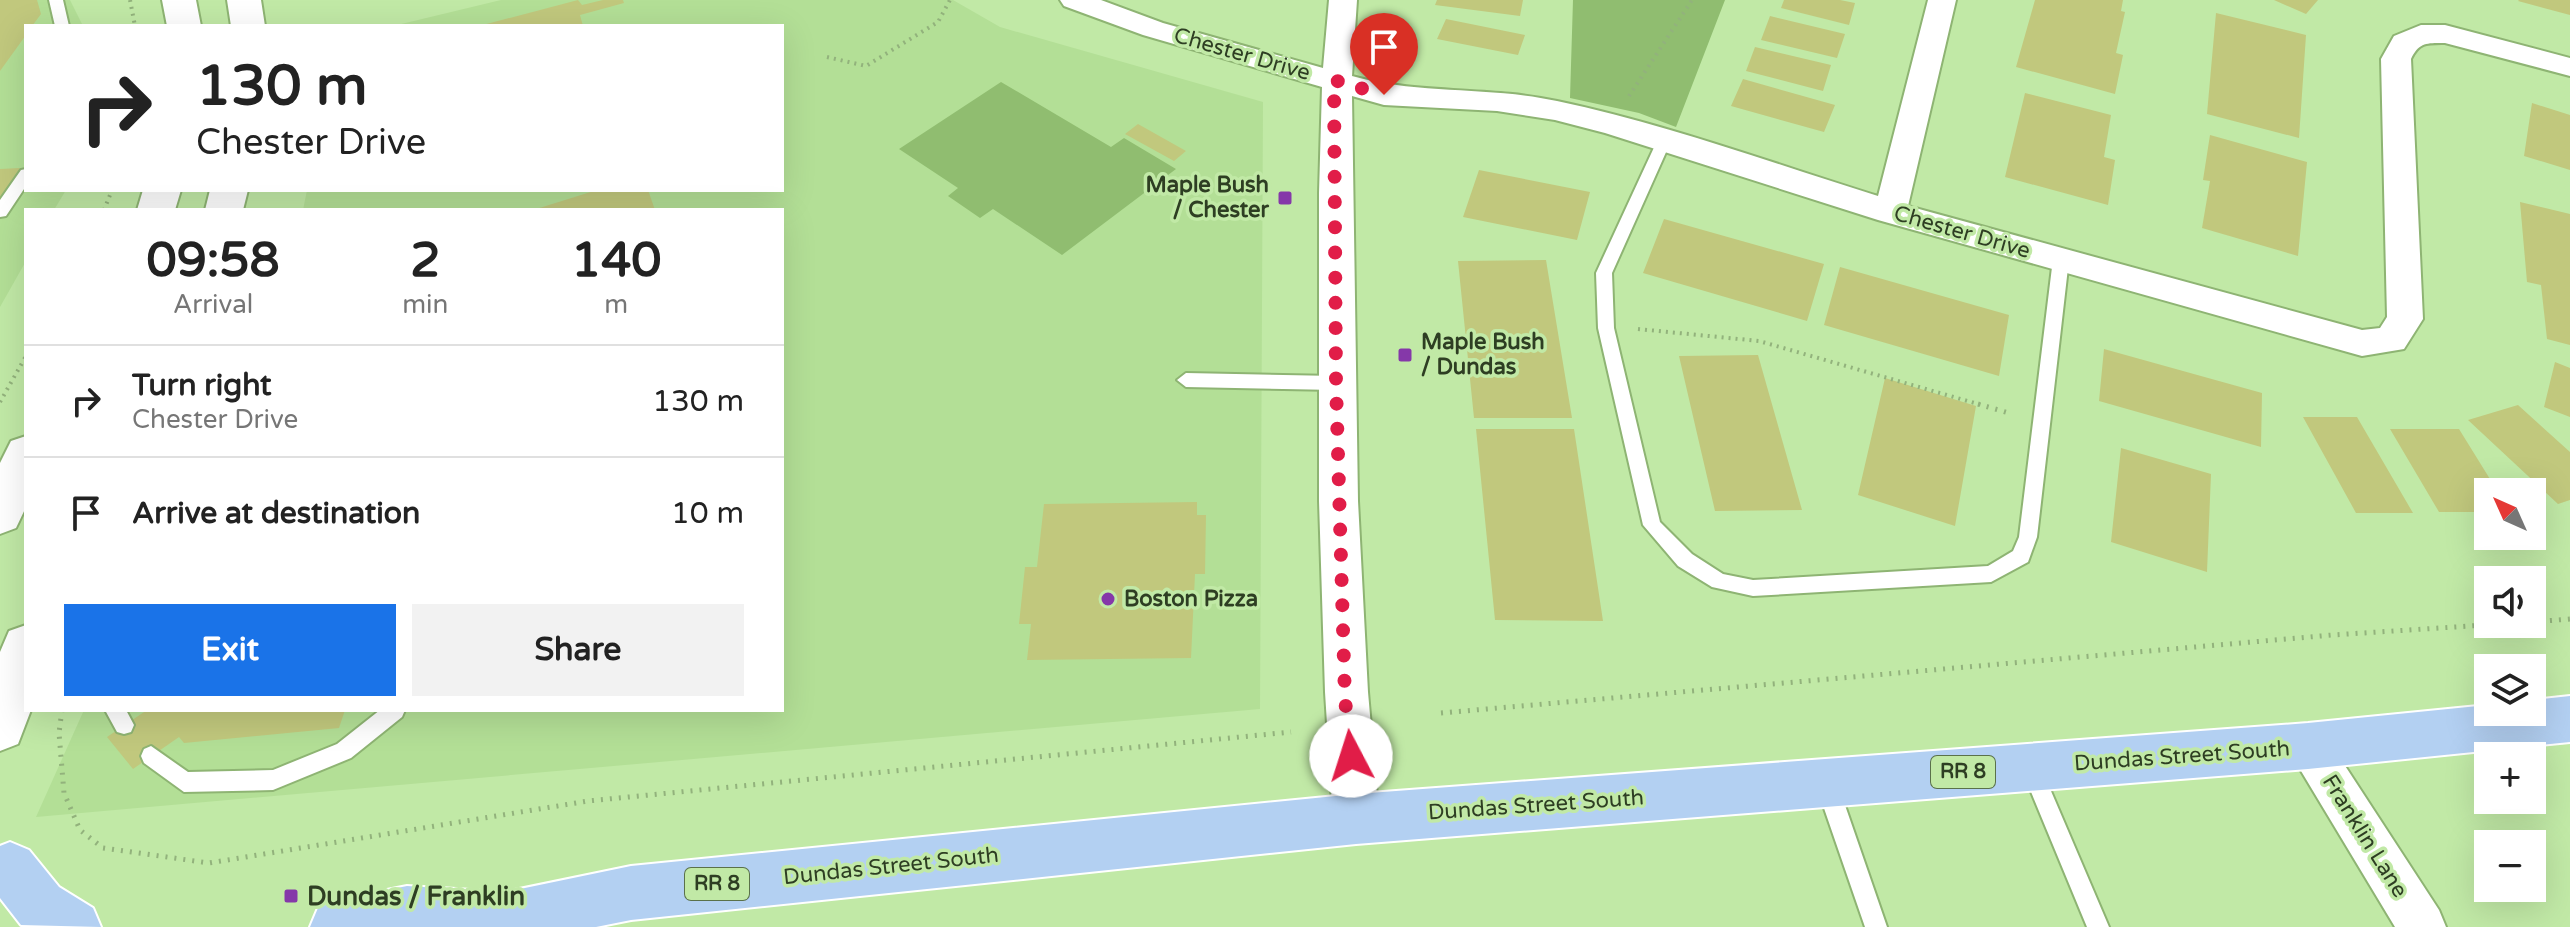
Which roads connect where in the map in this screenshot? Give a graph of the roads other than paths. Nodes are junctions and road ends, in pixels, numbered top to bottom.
1 (56, 0) edge
2 (179, 0) edge
3 (244, 0) edge
4 (1074, 0) edge
5 (1343, 0) edge
6 (1942, 0) edge
7 (62, 24) edge
8 (184, 24) edge
9 (248, 24) edge
10 (2570, 67) edge
11 (1334, 80) junction
12 (1664, 141) junction
13 (24, 177) edge
14 (0, 212) edge
15 (1890, 212) junction
16 (2061, 259) junction
17 (1186, 380) dead end
18 (1336, 383) junction
19 (15, 462) edge
20 (0, 515) edge
21 (24, 652) edge
22 (393, 712) edge
23 (2570, 719) edge
24 (0, 728) edge
25 (2308, 746) junction
26 (151, 756) dead end
27 (2031, 767) junction
28 (1826, 783) junction
29 (1356, 819) junction
30 (5, 860) edge
31 (499, 923) edge
32 (15, 927) edge
33 (74, 927) edge
34 (337, 927) edge
35 (1876, 927) edge
36 (2098, 927) edge
37 (2422, 927) edge

1 - 7 lane
2 - 8 main road
3 - 9 main road
4 - 11 street, Chester Drive
5 - 11 street
6 - 15 street
10 - 16 street, Chester Drive
11 - 12 street, Chester Drive
11 - 18 street
12 - 15 street, Chester Drive
12 - 16 lane
13 - 14 lane
15 - 16 street, Chester Drive
17 - 18 lane
18 - 29 street
19 - 20 main road
21 - 24 main road
22 - 26 lane
23 - 25 main road, Dundas Street South / RR 8
25 - 27 main road, Dundas Street South / RR 8
25 - 37 street, Franklin Lane
27 - 28 main road, Dundas Street South / RR 8
27 - 36 lane
28 - 29 main road, Dundas Street South / RR 8
28 - 35 lane
29 - 31 main road, Dundas Street South / RR 8
30 - 32 main road
30 - 33 main road
31 - 34 main road, Dundas Street South / RR 8

